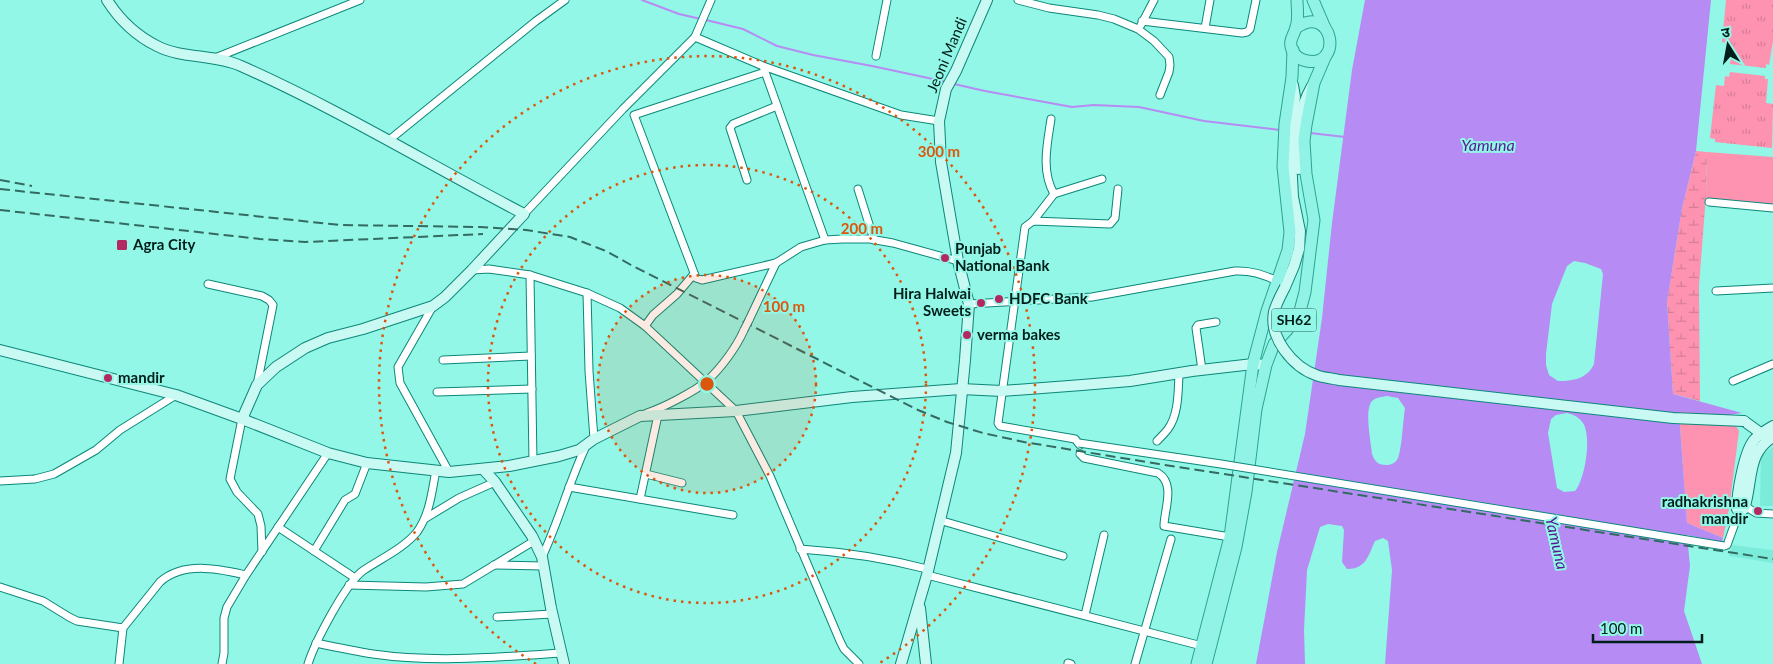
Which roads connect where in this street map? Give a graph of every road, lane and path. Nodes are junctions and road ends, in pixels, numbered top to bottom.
1 (107, 0) edge
2 (360, 0) edge
3 (565, 0) edge
4 (711, 0) edge
5 (887, 0) edge
6 (987, 0) edge
7 (1018, 0) edge
8 (1154, 0) edge
9 (1210, 0) edge
10 (1256, 0) edge
11 (1297, 0) edge
12 (1313, 0) edge
13 (1142, 21) junction
14 (1205, 28) junction
15 (1296, 28) junction
16 (1326, 28) junction
17 (1138, 29) junction
18 (695, 37) junction
19 (1292, 50) junction
20 (1326, 55) junction
21 (876, 56) dead end
22 (215, 58) junction
23 (764, 69) junction
24 (1160, 95) dead end
25 (777, 106) junction
26 (623, 109) junction
27 (634, 115) junction
28 (1051, 119) dead end
29 (939, 121) junction
30 (1295, 125) junction
31 (1294, 140) junction
32 (388, 141) junction
33 (1102, 179) dead end
34 (747, 180) dead end
35 (858, 189) dead end
36 (1118, 189) dead end
37 (1054, 194) junction
38 (1709, 202) dead end
39 (1773, 208) edge
40 (524, 214) junction
41 (1033, 221) junction
42 (825, 240) junction
43 (874, 240) junction
44 (958, 261) junction
45 (776, 262) junction
46 (472, 270) junction
47 (694, 274) junction
48 (530, 275) junction
49 (208, 284) dead end
50 (1281, 284) junction
51 (1773, 288) edge
52 (1716, 290) dead end
53 (587, 293) junction
54 (1014, 301) junction
55 (969, 304) junction
56 (433, 306) junction
57 (1216, 322) dead end
58 (645, 326) junction
59 (0, 350) edge
60 (531, 356) junction
61 (443, 360) dead end
62 (1253, 364) junction
63 (1773, 364) edge
64 (1266, 365) junction
65 (1202, 370) junction
66 (1179, 374) junction
67 (1734, 381) dead end
68 (706, 382) junction
69 (257, 385) junction
70 (532, 388) junction
71 (962, 389) junction
72 (1002, 390) junction
73 (436, 392) dead end
74 (176, 395) junction
75 (736, 411) junction
76 (658, 415) junction
77 (640, 416) junction
78 (242, 419) junction
79 (1773, 426) edge
80 (1768, 436) edge
81 (1157, 440) dead end
82 (590, 441) junction
83 (328, 453) junction
84 (1080, 454) dead end
85 (533, 462) junction
86 (367, 463) junction
87 (483, 469) junction
88 (436, 470) junction
89 (449, 472) junction
90 (646, 474) junction
91 (0, 481) edge
92 (495, 482) junction
93 (682, 483) dead end
94 (569, 488) junction
95 (640, 500) junction
96 (1742, 509) junction
97 (1773, 514) edge
98 (733, 515) dead end
99 (426, 518) junction
100 (939, 520) junction
101 (278, 528) junction
102 (1104, 535) dead end
103 (1230, 537) junction
104 (1171, 539) dead end
105 (534, 541) junction
106 (800, 550) junction
107 (314, 551) junction
108 (262, 552) junction
109 (1063, 556) dead end
110 (543, 561) junction
111 (493, 565) junction
112 (927, 572) junction
113 (246, 575) junction
114 (355, 578) junction
115 (349, 585) junction
116 (0, 587) edge
117 (919, 602) junction
118 (552, 614) junction
119 (1085, 615) junction
120 (497, 617) dead end
121 (123, 628) junction
122 (1145, 631) junction
123 (316, 643) junction
124 (1202, 646) junction
125 (561, 653) junction
126 (119, 664) edge
127 (222, 664) edge
128 (308, 664) edge
129 (564, 664) edge
130 (859, 664) edge
131 (900, 664) edge
132 (926, 664) edge
133 (1135, 664) edge
134 (1197, 664) edge
135 (1206, 664) edge

1 - 22 main road
2 - 22 street
3 - 32 street
4 - 18 street
5 - 21 street
6 - 29 main road, Jeoni Mandi
7 - 17 street
8 - 13 street
9 - 14 street
10 - 14 street
11 - 15 main road
12 - 16 main road
13 - 14 street
13 - 17 street
15 - 16 main road
15 - 19 main road
16 - 20 main road
17 - 24 street
18 - 23 street
18 - 26 street
19 - 20 main road
19 - 30 main road, SH62
20 - 30 main road, SH62
22 - 32 main road
23 - 25 street
23 - 27 street
23 - 29 street
25 - 34 street
25 - 42 street
26 - 27 street
26 - 40 street
27 - 47 street
28 - 37 street
29 - 44 main road, Jeoni Mandi
30 - 31 main road, SH62
30 - 31 main road, SH62
31 - 50 main road, SH62
31 - 50 main road
31 - 64 main road, SH62
32 - 40 main road
33 - 37 street
35 - 43 street
36 - 41 street
37 - 41 street
38 - 39 street
40 - 46 main road
41 - 54 street
42 - 43 street
42 - 45 street
43 - 44 street
44 - 55 main road, Jeoni Mandi
45 - 47 street
45 - 68 street, bridge
46 - 48 street
46 - 56 main road
47 - 58 street
48 - 53 street
48 - 60 street
49 - 69 street
50 - 54 street
50 - 62 main road, SH62
50 - 80 main road, bridge
51 - 52 street
53 - 58 street
53 - 82 street
54 - 55 street
54 - 72 street
55 - 71 main road, Jeoni Mandi
56 - 69 main road
56 - 89 street
57 - 65 street
58 - 68 street
59 - 74 main road
60 - 61 street
60 - 70 street
62 - 64 main road
62 - 65 main road
62 - 103 main road, SH62
63 - 67 street
64 - 135 main road, SH62
65 - 66 main road
66 - 72 main road
66 - 81 street
68 - 75 street
68 - 77 street
69 - 78 main road
70 - 73 street
70 - 85 street
71 - 72 main road
71 - 75 main road
71 - 100 main road, Jeoni Mandi
72 - 96 street, bridge
74 - 78 main road
74 - 91 street
75 - 76 main road
75 - 106 street
76 - 77 main road
76 - 90 street
77 - 82 main road
78 - 83 main road
78 - 108 street
79 - 80 main road
80 - 96 main road
82 - 85 main road
82 - 94 street
83 - 86 main road
83 - 101 street
84 - 103 street
85 - 87 main road
86 - 88 main road
86 - 107 street
87 - 89 main road
87 - 92 main road
88 - 89 main road
88 - 99 street
90 - 93 street
90 - 95 street
92 - 99 street
92 - 105 main road
94 - 95 street
94 - 110 street
95 - 98 street
96 - 97 street
99 - 114 street
100 - 109 street
100 - 112 main road, Jeoni Mandi
101 - 107 street
101 - 108 street
102 - 119 street
103 - 124 main road, SH62
104 - 122 street
105 - 110 main road
105 - 111 street
106 - 112 street
106 - 130 street
107 - 114 street
108 - 113 street
110 - 111 street
110 - 118 main road
111 - 115 street
112 - 117 main road, Jeoni Mandi
112 - 119 street
113 - 121 street
113 - 127 street
114 - 115 street
115 - 123 street
116 - 121 street
117 - 131 main road, Jeoni Mandi
117 - 132 main road
118 - 120 street
118 - 125 main road
119 - 122 street
121 - 126 street
122 - 124 street
122 - 133 street
123 - 125 street
123 - 128 street
124 - 134 main road, SH62
125 - 129 main road

